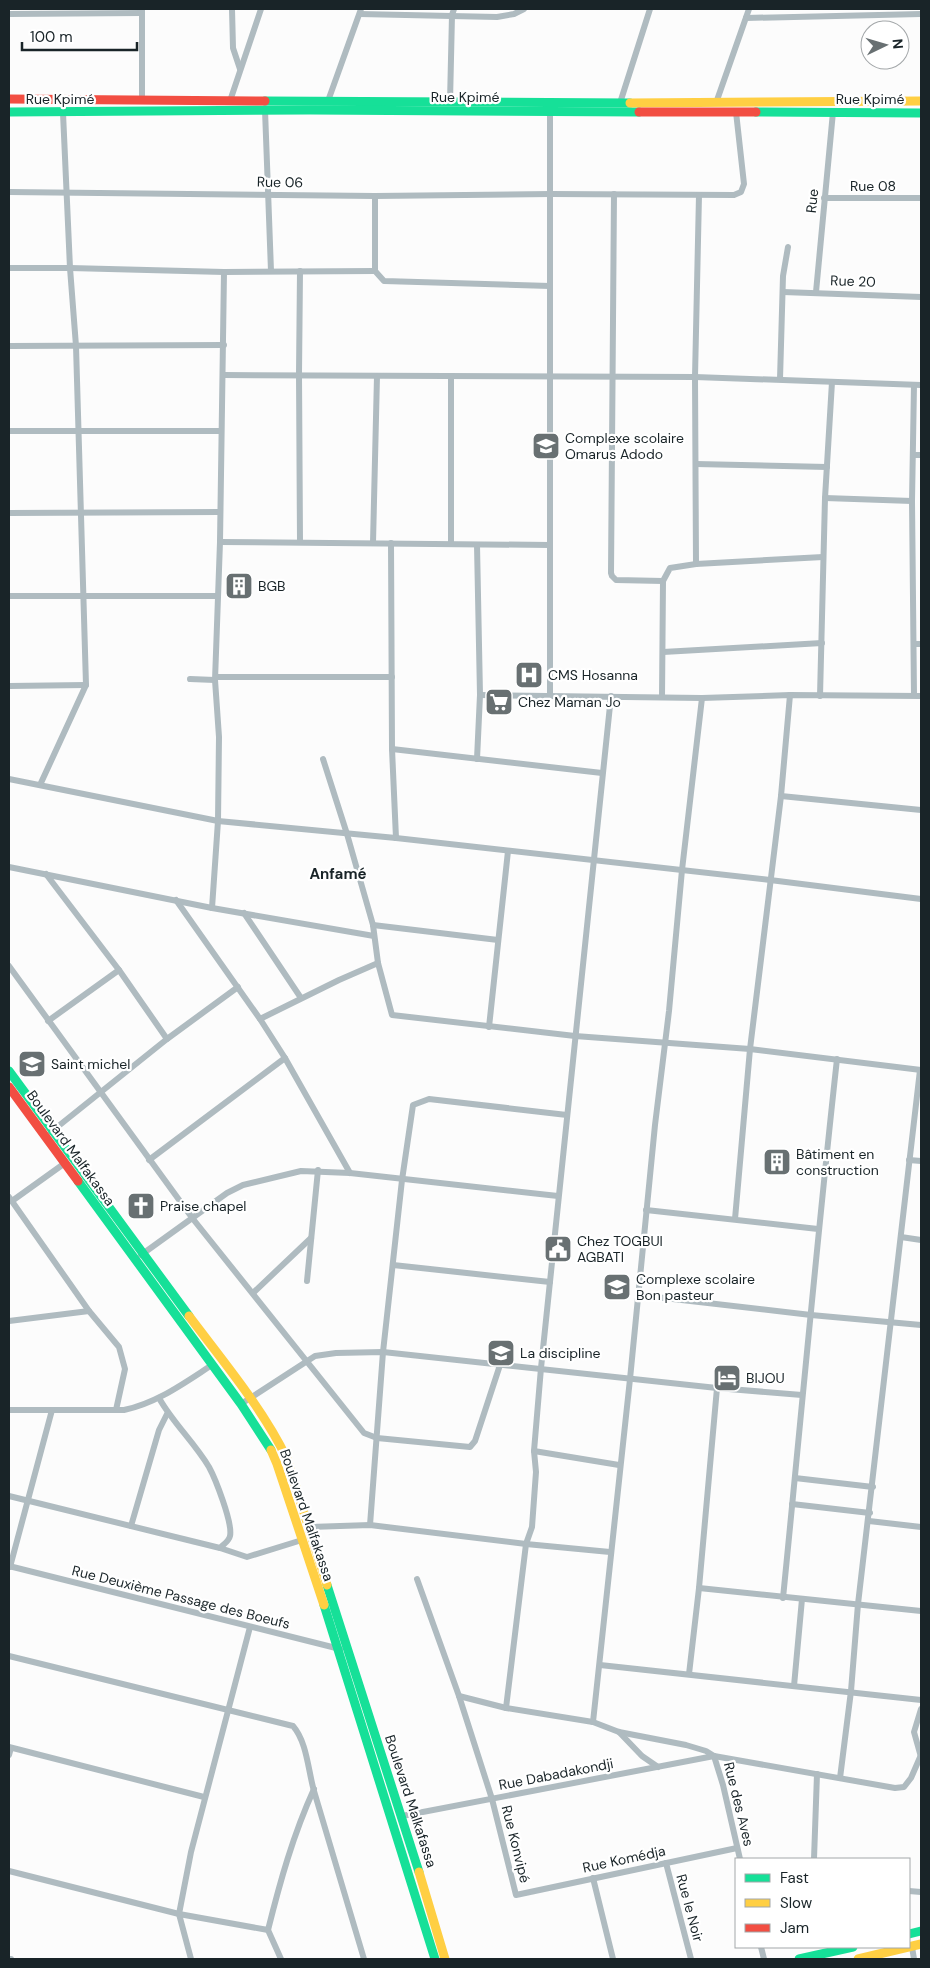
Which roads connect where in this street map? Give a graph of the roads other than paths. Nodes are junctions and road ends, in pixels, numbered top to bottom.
1 (232, 9) edge
2 (261, 9) edge
3 (524, 9) edge
4 (650, 9) edge
5 (749, 9) edge
6 (142, 11) edge
7 (361, 11) edge
8 (453, 12) edge
9 (9, 14) edge
10 (921, 14) edge
11 (746, 18) junction
12 (240, 69) junction
13 (9, 99) edge
14 (142, 100) junction
15 (230, 101) junction
16 (328, 101) junction
17 (921, 101) edge
18 (450, 102) junction
19 (716, 102) junction
20 (620, 103) junction
21 (265, 110) junction
22 (550, 111) junction
23 (9, 112) edge
24 (736, 112) junction
25 (833, 112) junction
26 (64, 113) junction
27 (921, 113) edge
28 (9, 192) edge
29 (68, 193) junction
30 (551, 194) junction
31 (614, 194) junction
32 (268, 195) junction
33 (699, 195) junction
34 (375, 196) junction
35 (824, 198) junction
36 (921, 198) edge
37 (788, 247) dead end
38 (9, 268) edge
39 (70, 268) junction
40 (271, 271) junction
41 (300, 271) junction
42 (375, 271) junction
43 (224, 272) junction
44 (550, 286) junction
45 (783, 292) junction
46 (816, 292) junction
47 (921, 297) edge
48 (224, 345) junction
49 (9, 346) edge
50 (76, 346) junction
51 (223, 374) junction
52 (298, 374) junction
53 (377, 376) junction
54 (451, 376) junction
55 (550, 377) junction
56 (611, 377) junction
57 (695, 377) junction
58 (780, 379) junction
59 (832, 382) junction
60 (918, 385) edge
61 (9, 431) edge
62 (221, 431) junction
63 (78, 432) junction
64 (913, 455) junction
65 (921, 455) edge
66 (696, 464) junction
67 (827, 467) junction
68 (825, 498) junction
69 (912, 502) junction
70 (220, 512) junction
71 (9, 513) edge
72 (80, 513) junction
73 (220, 542) junction
74 (300, 542) junction
75 (373, 543) junction
76 (391, 544) junction
77 (451, 544) junction
78 (477, 545) junction
79 (550, 545) junction
80 (823, 557) junction
81 (912, 562) junction
82 (921, 562) edge
83 (696, 564) junction
84 (663, 581) junction
85 (83, 595) junction
86 (9, 596) edge
87 (217, 596) junction
88 (822, 643) junction
89 (914, 644) junction
90 (921, 644) edge
91 (663, 652) junction
92 (392, 677) junction
93 (190, 679) dead end
94 (216, 679) junction
95 (86, 685) junction
96 (9, 686) edge
97 (550, 694) junction
98 (480, 695) junction
99 (790, 695) junction
100 (611, 696) junction
101 (820, 696) junction
102 (918, 696) edge
103 (662, 697) junction
104 (702, 698) junction
105 (392, 749) junction
106 (477, 758) junction
107 (323, 759) dead end
108 (602, 773) junction
109 (9, 779) edge
110 (40, 785) junction
111 (781, 796) junction
112 (921, 810) edge
113 (218, 821) junction
114 (347, 834) junction
115 (396, 838) junction
116 (508, 852) junction
117 (593, 860) junction
118 (9, 867) edge
119 (682, 870) junction
120 (46, 874) junction
121 (770, 880) junction
122 (921, 899) edge
123 (176, 900) junction
124 (212, 908) junction
125 (244, 913) junction
126 (373, 925) junction
127 (374, 936) junction
128 (498, 940) junction
129 (378, 963) junction
130 (9, 966) edge
131 (119, 970) junction
132 (16, 976) junction
133 (9, 981) edge
134 (238, 987) junction
135 (301, 998) junction
136 (260, 1019) junction
137 (48, 1021) junction
138 (489, 1027) junction
139 (575, 1036) junction
140 (168, 1039) junction
141 (665, 1043) junction
142 (750, 1049) junction
143 (285, 1058) junction
144 (836, 1059) junction
145 (921, 1070) edge
146 (9, 1072) edge
147 (9, 1087) edge
148 (100, 1093) junction
149 (567, 1115) junction
150 (49, 1133) junction
151 (149, 1160) junction
152 (909, 1160) junction
153 (921, 1161) edge
154 (65, 1163) junction
155 (318, 1170) junction
156 (350, 1173) junction
157 (402, 1180) junction
158 (558, 1196) junction
159 (10, 1199) edge
160 (646, 1210) junction
161 (193, 1219) junction
162 (735, 1219) junction
163 (818, 1229) junction
164 (901, 1237) junction
165 (311, 1238) junction
166 (921, 1240) edge
167 (140, 1256) junction
168 (393, 1264) junction
169 (307, 1281) dead end
170 (550, 1282) junction
171 (253, 1293) junction
172 (638, 1295) junction
173 (89, 1311) junction
174 (811, 1315) junction
175 (9, 1321) edge
176 (892, 1322) junction
177 (921, 1325) edge
178 (383, 1352) junction
179 (306, 1361) junction
180 (500, 1364) junction
181 (212, 1365) junction
182 (541, 1368) junction
183 (630, 1379) junction
184 (717, 1388) junction
185 (802, 1395) junction
186 (159, 1398) junction
187 (250, 1399) junction
188 (241, 1404) junction
189 (9, 1410) edge
190 (52, 1410) junction
191 (116, 1410) junction
192 (167, 1414) junction
193 (377, 1438) junction
194 (534, 1451) junction
195 (619, 1465) junction
196 (795, 1478) junction
197 (872, 1487) junction
198 (9, 1496) edge
199 (28, 1502) junction
200 (792, 1504) junction
201 (870, 1514) junction
202 (869, 1521) junction
203 (370, 1525) junction
204 (131, 1526) junction
205 (310, 1527) junction
206 (921, 1527) edge
207 (302, 1540) junction
208 (526, 1544) junction
209 (220, 1548) junction
210 (610, 1552) junction
211 (9, 1567) edge
212 (417, 1579) dead end
213 (698, 1588) junction
214 (783, 1598) junction
215 (802, 1600) junction
216 (858, 1604) junction
217 (921, 1611) edge
218 (250, 1626) junction
219 (338, 1649) junction
220 (348, 1653) junction
221 (9, 1656) edge
222 (600, 1665) junction
223 (689, 1674) junction
224 (794, 1686) junction
225 (851, 1691) junction
226 (459, 1696) junction
227 (921, 1700) edge
228 (506, 1708) junction
229 (921, 1709) edge
230 (228, 1711) junction
231 (592, 1722) junction
232 (619, 1732) junction
233 (10, 1747) edge
234 (9, 1755) edge
235 (714, 1756) junction
236 (921, 1756) edge
237 (658, 1766) junction
238 (817, 1774) junction
239 (840, 1778) junction
240 (314, 1789) junction
241 (204, 1797) junction
242 (492, 1799) junction
243 (402, 1816) junction
244 (737, 1848) junction
245 (740, 1858) edge
246 (814, 1858) edge
247 (666, 1863) junction
248 (9, 1871) edge
249 (593, 1878) junction
250 (516, 1895) joint
251 (179, 1914) junction
252 (268, 1930) junction
253 (921, 1944) edge
254 (912, 1946) joint
255 (843, 1948) edge
256 (904, 1948) edge
257 (813, 1951) edge
258 (191, 1959) edge
259 (281, 1959) edge
260 (364, 1959) edge
261 (435, 1959) edge
262 (445, 1959) edge
263 (613, 1959) edge
264 (691, 1959) edge
265 (799, 1959) edge
266 (858, 1959) edge
267 (914, 1959) edge

1 - 12 street
2 - 12 street
3 - 8 street
4 - 20 street
5 - 11 street
6 - 9 street
6 - 14 street
7 - 8 street
7 - 16 street
8 - 18 street
10 - 11 street
11 - 19 street
12 - 15 street
13 - 14 main road, Rue Kpimé
14 - 15 main road, Rue Kpimé
15 - 16 main road, Rue Kpimé
16 - 18 main road, Rue Kpimé
17 - 19 main road, Rue Kpimé
18 - 20 main road, Rue Kpimé
19 - 20 main road, Rue Kpimé
21 - 22 main road, Rue Kpimé
21 - 26 main road, Rue Kpimé
21 - 32 street
22 - 24 main road, Rue Kpimé
22 - 30 street
23 - 26 main road, Rue Kpimé
24 - 25 main road, Rue Kpimé
24 - 33 street, Rue 06
25 - 27 main road, Rue Kpimé
25 - 35 street, Rue
26 - 29 street
28 - 29 street, Rue 06
29 - 32 street, Rue 06
29 - 39 street
30 - 31 street, Rue 06
30 - 34 street, Rue 06
30 - 44 street
31 - 33 street, Rue 06
31 - 56 street
32 - 34 street, Rue 06
32 - 40 street
33 - 57 street
34 - 42 street
35 - 36 street, Rue 08
35 - 46 street, Rue
37 - 45 street
38 - 39 street
39 - 43 street
39 - 50 street
40 - 41 street
40 - 43 street
41 - 42 street
41 - 52 street
42 - 44 street
43 - 48 street
44 - 55 street
45 - 46 street, Rue 20
45 - 58 street
46 - 47 street, Rue 20
48 - 50 street
48 - 51 street
49 - 50 street
50 - 63 street
51 - 52 street
51 - 62 street
52 - 53 street
52 - 74 street
53 - 54 street
53 - 75 street
54 - 55 street
54 - 77 street
55 - 56 street
55 - 79 street
56 - 57 street
56 - 84 street
57 - 58 street
57 - 66 street
58 - 59 street
59 - 60 street
59 - 67 street
60 - 64 street
61 - 63 street
62 - 63 street
62 - 70 street
63 - 72 street
64 - 65 street
64 - 69 street
66 - 67 street
66 - 83 street
67 - 68 street
68 - 69 street
68 - 80 street
69 - 81 street
70 - 72 street
70 - 73 street
71 - 72 street
72 - 85 street
73 - 74 street
73 - 87 street
74 - 75 street
75 - 76 street
76 - 77 street
76 - 92 street
77 - 78 street
78 - 79 street
78 - 98 street
79 - 97 street
80 - 83 street
80 - 88 street
81 - 82 street
81 - 89 street
83 - 84 street
84 - 91 street
85 - 86 street
85 - 87 street
85 - 95 street
87 - 94 street
88 - 91 street
88 - 101 street
89 - 90 street
89 - 102 street
91 - 103 street
92 - 94 street
92 - 105 street
93 - 94 street
94 - 113 street
95 - 96 street
95 - 110 street
97 - 98 street
97 - 100 street
98 - 106 street
99 - 101 street
99 - 104 street
99 - 111 street
100 - 103 street
100 - 108 street
101 - 102 street
103 - 104 street
104 - 119 street
105 - 106 street
105 - 115 street
106 - 108 street
107 - 114 street
108 - 117 street
109 - 110 street
110 - 113 street
111 - 112 street
111 - 121 street
113 - 114 street
113 - 124 street
114 - 115 street
114 - 126 street
115 - 116 street
116 - 117 street
116 - 128 street
117 - 119 street
117 - 139 street
118 - 120 street
119 - 121 street
119 - 141 street
120 - 123 street
120 - 131 street
121 - 122 street
121 - 142 street
123 - 124 street
123 - 134 street
124 - 125 street
125 - 127 street
125 - 135 street
126 - 127 street
126 - 128 street
127 - 129 street
128 - 138 street
129 - 135 street
129 - 138 street
130 - 132 street
131 - 137 street
131 - 140 street
132 - 133 street
132 - 137 street
134 - 136 street
134 - 140 street
135 - 136 street
136 - 143 street
137 - 148 street
138 - 139 street
139 - 141 street
139 - 149 street
140 - 148 street
141 - 142 street
141 - 160 street
142 - 144 street
142 - 162 street
143 - 151 street
143 - 156 street
144 - 145 street
144 - 163 street
145 - 152 street
146 - 150 main road, Boulevard Malfakassa
147 - 150 main road, Boulevard Malfakassa
148 - 150 street
148 - 151 street
149 - 157 street
149 - 158 street
150 - 154 main road, Boulevard Malfakassa
150 - 167 main road, Boulevard Malfakassa
151 - 161 street
152 - 153 street
152 - 164 street
154 - 159 street
154 - 167 main road, Boulevard Malfakassa
155 - 156 street
155 - 161 street
155 - 165 street
156 - 157 street
157 - 158 street
157 - 168 street
158 - 170 street
159 - 173 street
160 - 162 street
160 - 172 street
161 - 167 street
161 - 171 street
162 - 163 street
163 - 174 street
164 - 166 street
164 - 176 street
165 - 169 street
165 - 171 street
167 - 181 main road, Boulevard Malfakassa
167 - 187 main road, Boulevard Malfakassa
168 - 170 street
168 - 178 street
170 - 182 street
171 - 179 street
172 - 174 street
172 - 183 street
173 - 175 street
173 - 191 street
174 - 176 street
174 - 185 street
176 - 177 street
176 - 197 street
178 - 179 street
178 - 180 street
178 - 193 street
179 - 187 street
179 - 193 street
180 - 182 street
180 - 193 street
181 - 186 street
181 - 188 main road, Boulevard Malfakassa
182 - 183 street
182 - 194 street
183 - 184 street
183 - 195 street
184 - 185 street
184 - 213 street
185 - 196 street
186 - 191 street
186 - 192 street
187 - 188 street
187 - 205 main road, Boulevard Malfakassa
188 - 207 main road, Boulevard Malfakassa
189 - 190 street
190 - 191 street
190 - 199 street
192 - 204 street
192 - 209 street
193 - 203 street
194 - 195 street
194 - 208 street
195 - 210 street
196 - 197 street
196 - 200 street
197 - 201 street
198 - 199 street
199 - 204 street
199 - 211 street
200 - 201 street
200 - 214 street
201 - 202 street
202 - 206 street
202 - 216 street
203 - 205 street
203 - 208 street
204 - 209 street
205 - 220 main road, Boulevard Malfakassa
207 - 209 street
207 - 219 main road, Boulevard Malfakassa
208 - 210 street
208 - 228 street
210 - 222 street
211 - 218 street, Rue Deuxième Passage des Boeufs
212 - 226 street, Rue Konvipé
213 - 214 street
213 - 223 street
214 - 215 street
215 - 216 street
215 - 224 street
216 - 217 street
216 - 225 street
218 - 219 street, Rue Deuxième Passage des Boeufs
218 - 230 street
219 - 220 street, Rue Deuxième Passage des Boeufs
219 - 261 main road, Boulevard Malfakassa
220 - 243 main road, Boulevard Malkafassa
221 - 230 street
222 - 223 street
222 - 231 street
223 - 224 street
224 - 225 street
225 - 227 street
225 - 239 street
226 - 228 street
226 - 242 street, Rue Konvipé
228 - 231 street
229 - 236 street
230 - 240 street
230 - 241 street
231 - 232 street
232 - 235 street
232 - 237 street
233 - 234 street
233 - 241 street
235 - 237 street, Rue Dabadakondji
235 - 238 street
235 - 244 street, Rue des Aves
236 - 239 street
237 - 242 street, Rue Dabadakondji
238 - 239 street
238 - 246 street
240 - 252 street
240 - 260 street
241 - 251 street
242 - 243 street, Rue Dabadakondji
242 - 250 street, Rue Konvipé
243 - 262 main road, Boulevard Malkafassa
244 - 245 street, Rue des Aves
244 - 247 street, Rue Komédja
247 - 249 street, Rue Komédja
247 - 264 street, Rue le Noir
248 - 251 street
249 - 250 street, Rue Komédja
249 - 263 street
251 - 252 street
251 - 258 street
252 - 259 street
253 - 254 main road
254 - 267 street
255 - 257 main road
256 - 266 main road
257 - 265 main road

